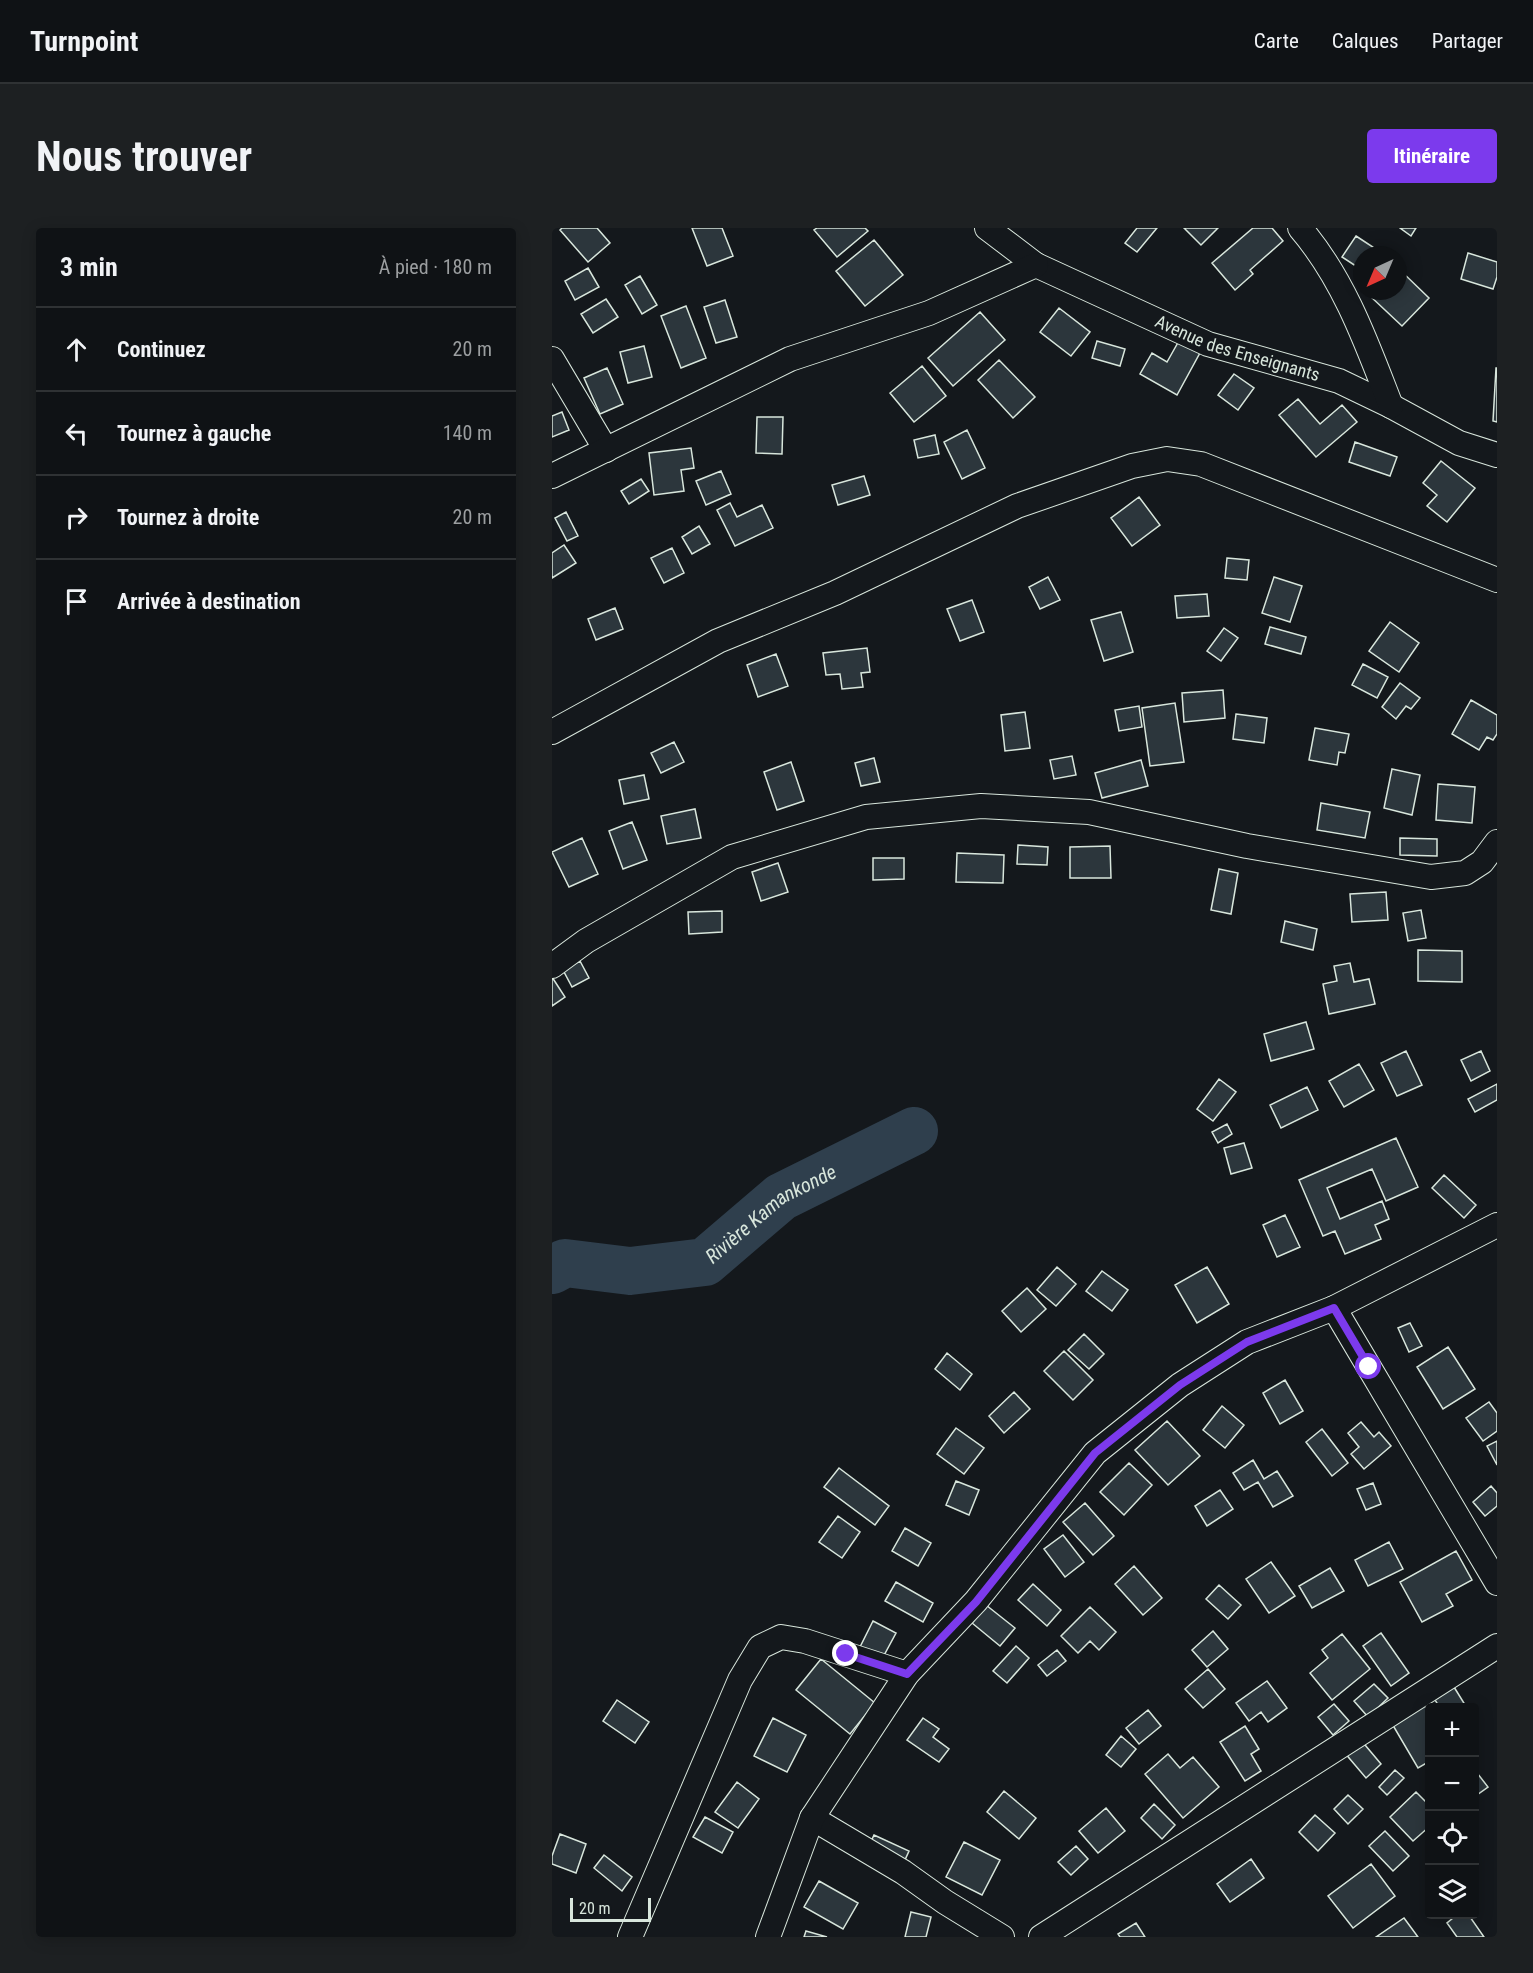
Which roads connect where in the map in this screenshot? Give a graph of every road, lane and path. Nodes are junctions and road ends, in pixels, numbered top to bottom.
1 (987, 228) edge
2 (1300, 228) edge
3 (1036, 265) junction
4 (552, 359) edge
5 (1391, 406) junction
6 (606, 450) junction
7 (1497, 455) edge
8 (552, 476) edge
9 (1497, 580) edge
10 (552, 732) edge
11 (1496, 846) edge
12 (552, 966) edge
13 (1497, 1225) edge
14 (1334, 1308) junction
15 (1497, 1583) edge
16 (1497, 1646) edge
17 (907, 1674) junction
18 (812, 1818) junction
19 (630, 1937) edge
20 (768, 1937) edge
21 (1002, 1937) edge
22 (1041, 1937) edge

1 - 3 street, Avenue des Enseignants
2 - 5 street
3 - 5 street, Avenue des Enseignants
3 - 6 street
4 - 6 street
5 - 7 street, Avenue des Enseignants
6 - 8 street
9 - 10 street
11 - 12 street
13 - 14 street
14 - 15 street
14 - 17 street
16 - 22 street
17 - 18 street
17 - 19 street
18 - 20 street
18 - 21 street

